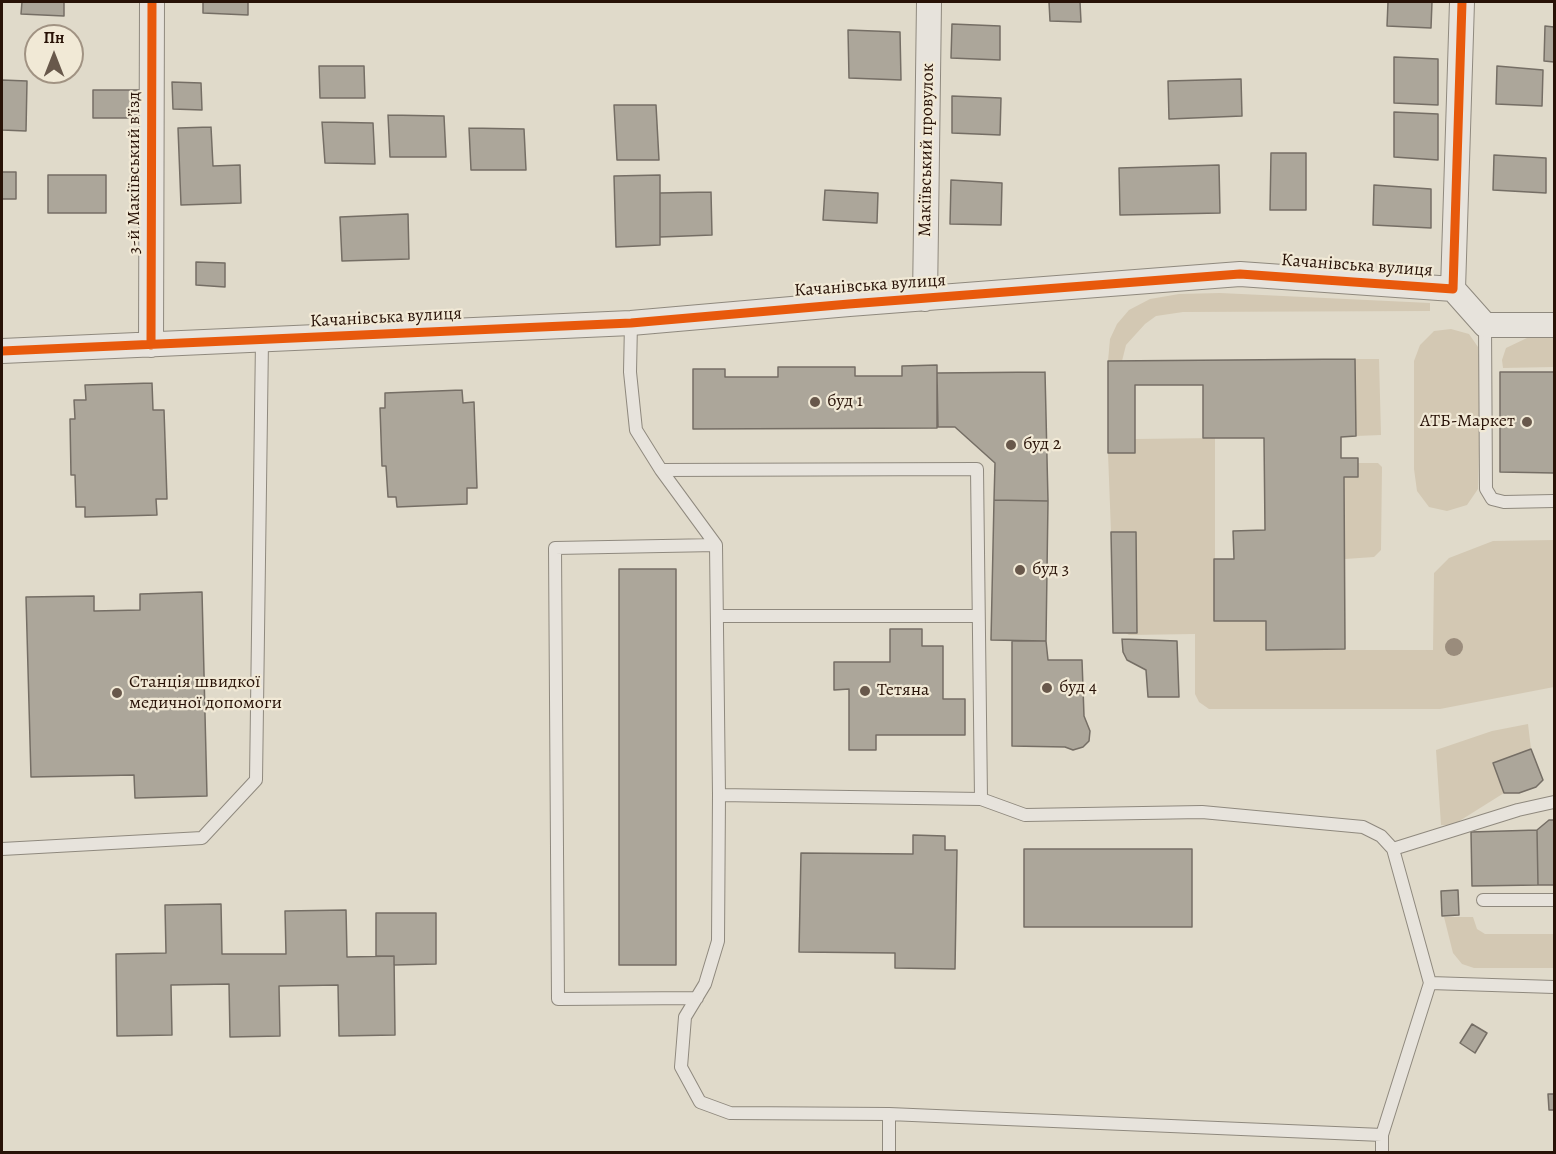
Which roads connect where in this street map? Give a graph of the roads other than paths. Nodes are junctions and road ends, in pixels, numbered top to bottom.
1 (152, 2) edge
2 (929, 2) edge
3 (1462, 2) edge
4 (1453, 290) junction
5 (925, 299) junction
6 (631, 323) junction
7 (1485, 325) junction
8 (1554, 325) edge
9 (262, 340) junction
10 (151, 345) junction
11 (2, 351) edge
12 (661, 470) junction
13 (1554, 501) edge
14 (716, 545) junction
15 (717, 616) junction
16 (977, 616) junction
17 (719, 795) junction
18 (981, 799) junction
19 (1554, 802) edge
20 (2, 849) edge
21 (1393, 849) junction
22 (1483, 900) dead end
23 (1554, 900) edge
24 (1430, 983) junction
25 (1554, 987) edge
26 (697, 998) junction
27 (889, 1114) junction
28 (1382, 1135) junction
29 (889, 1152) edge
30 (1382, 1152) edge

1 - 10 street, 3-й Макіївський в’їзд
2 - 5 street, Макіївський провулок
3 - 4 street, Качанівська вулиця
4 - 5 street, Качанівська вулиця
4 - 7 street, Качанівська вулиця
5 - 6 street, Качанівська вулиця
6 - 9 street, Качанівська вулиця
6 - 12 lane
7 - 8 street
7 - 13 lane
9 - 10 street, Качанівська вулиця
9 - 20 lane
10 - 11 street, Качанівська вулиця
12 - 14 lane
12 - 16 lane
14 - 15 lane
14 - 26 lane
15 - 16 lane
15 - 17 lane
16 - 18 lane
17 - 18 lane
17 - 26 lane
18 - 21 lane
19 - 21 lane
21 - 24 lane
22 - 23 lane
24 - 25 lane
24 - 28 lane
26 - 27 lane
27 - 28 lane
27 - 29 lane
28 - 30 lane

